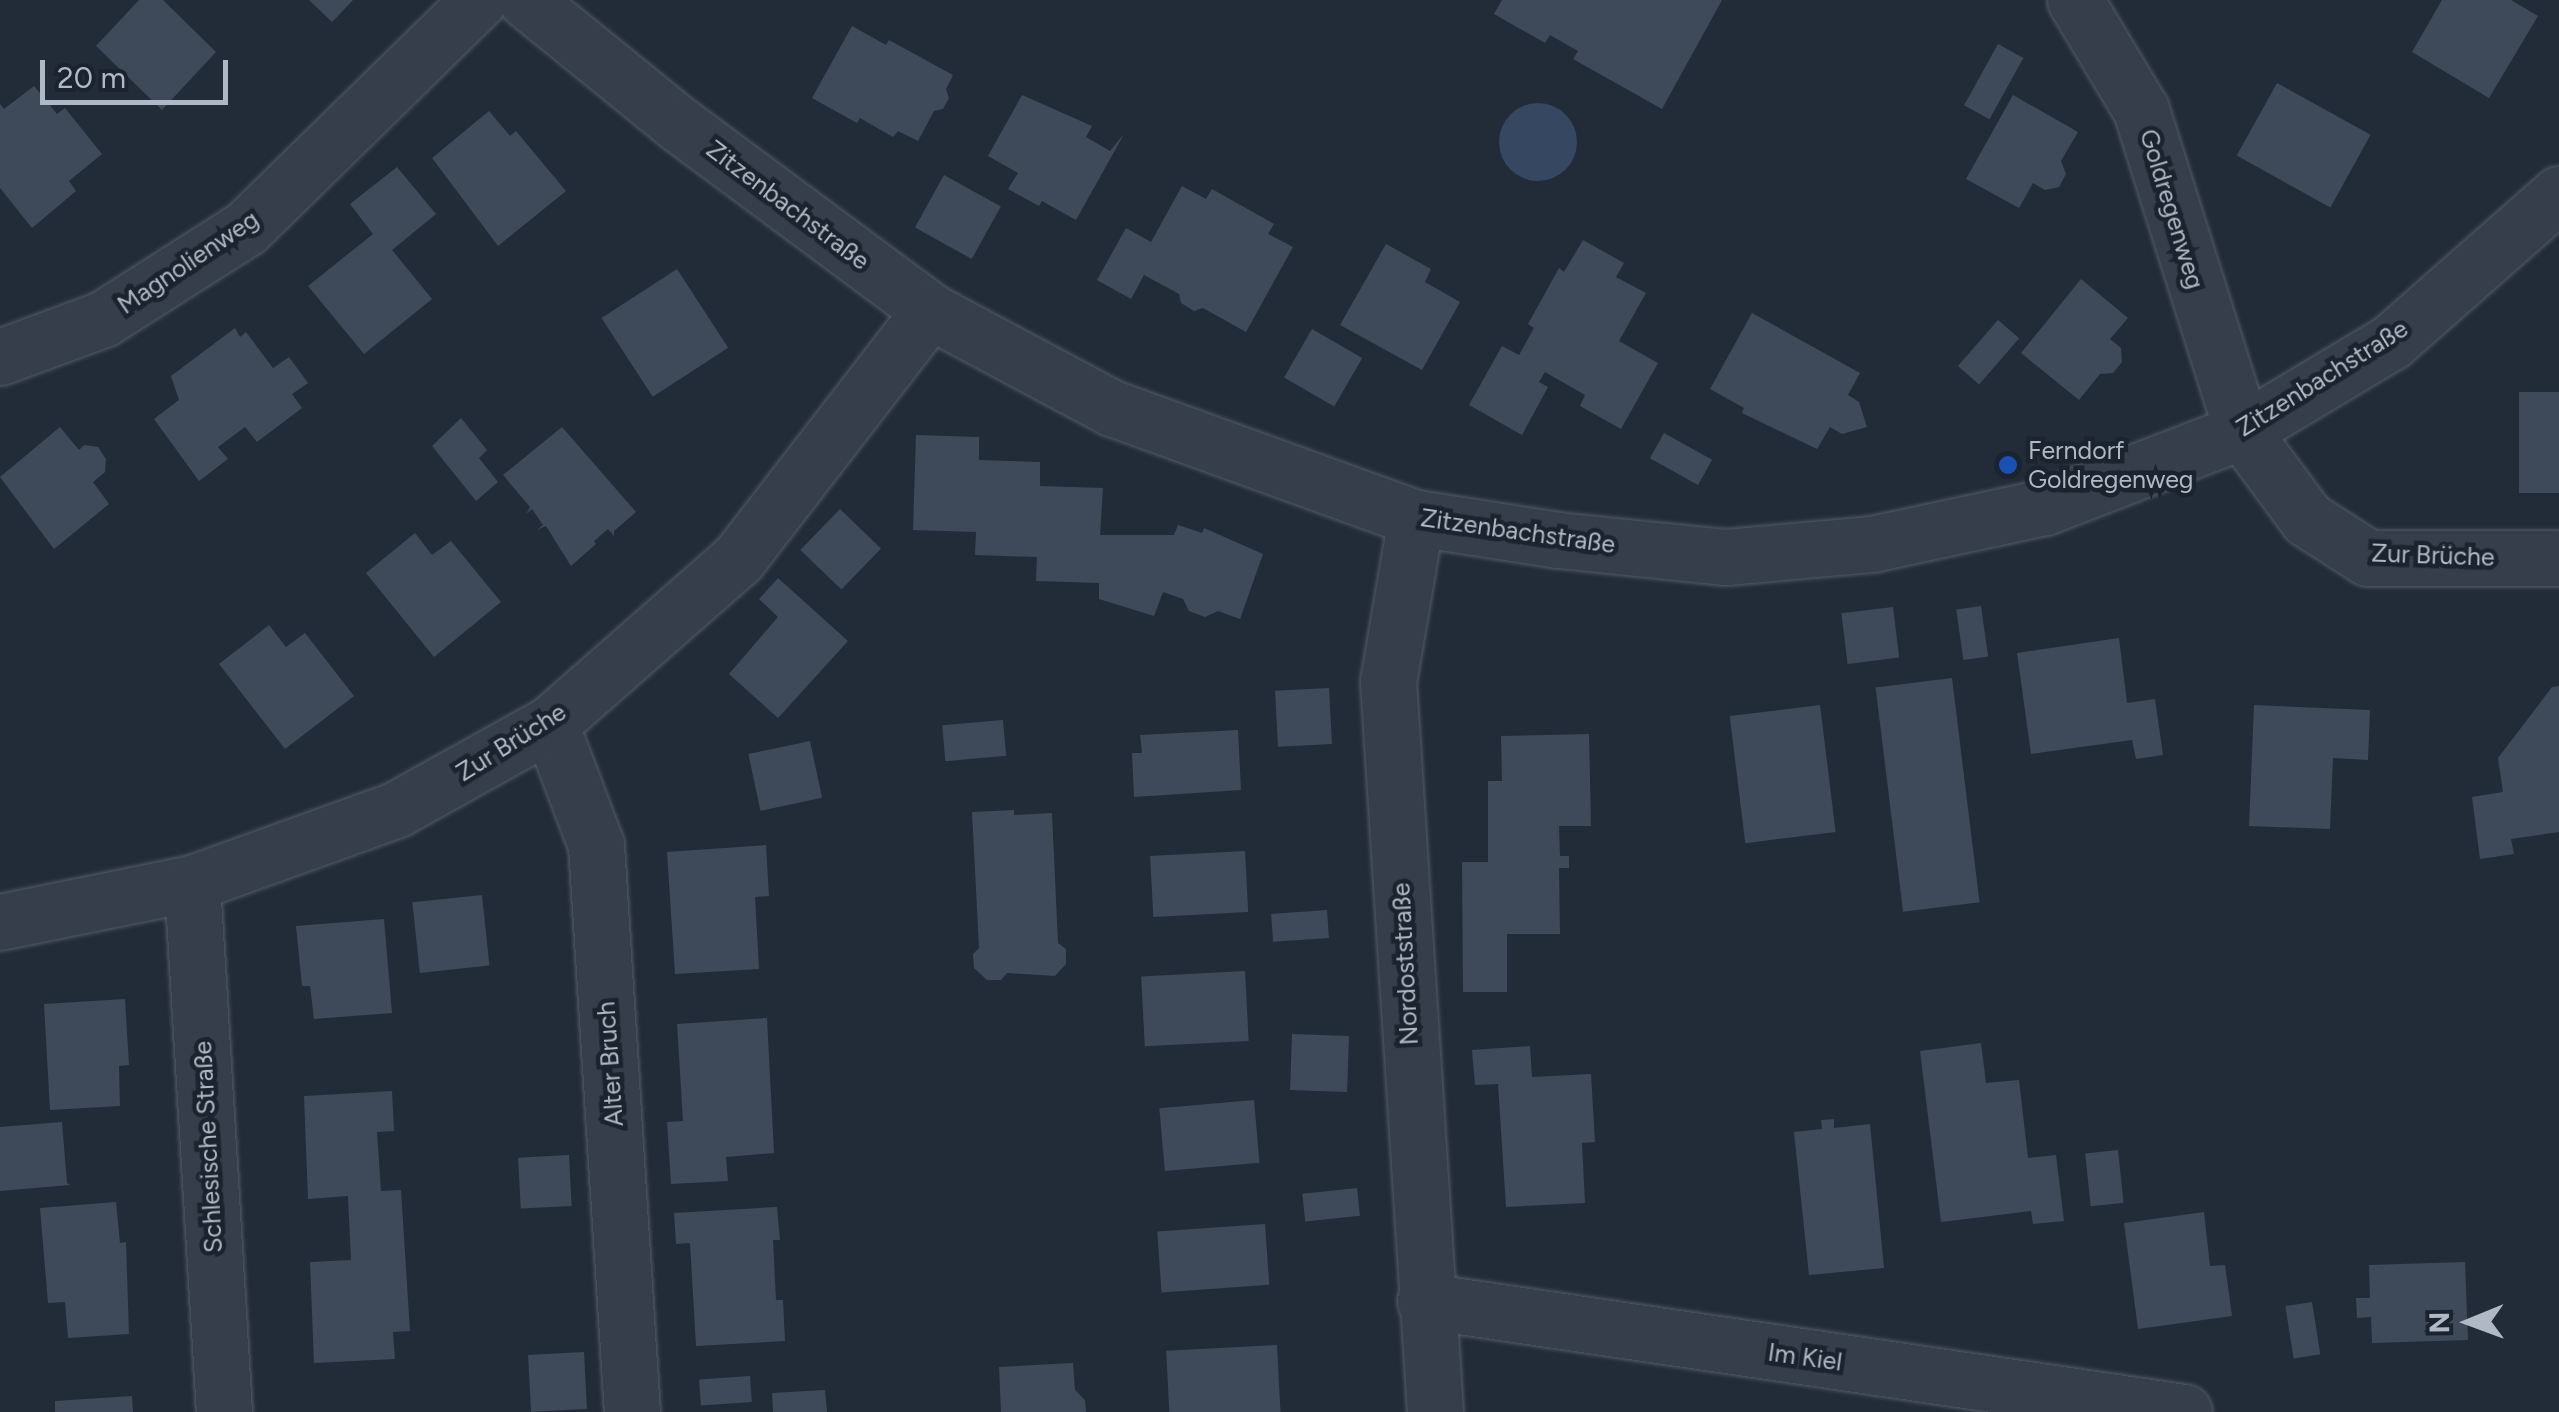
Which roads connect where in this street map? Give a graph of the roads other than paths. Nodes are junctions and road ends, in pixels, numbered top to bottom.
1 (479, 0) edge
2 (526, 0) edge
3 (2075, 0) edge
4 (2559, 194) edge
5 (930, 311) junction
6 (0, 357) edge
7 (2242, 431) junction
8 (1416, 518) junction
9 (2559, 558) edge
10 (550, 724) junction
11 (192, 883) junction
12 (0, 922) edge
13 (1425, 1301) junction
14 (224, 1412) edge
15 (632, 1412) edge
16 (1434, 1412) edge
17 (2184, 1412) edge

1 - 6 street, Magnolienweg
2 - 5 street, Zitzenbachstraße
3 - 7 street, Goldregenweg
4 - 7 street, Zitzenbachstraße
5 - 8 street, Zitzenbachstraße
5 - 10 street, Zur Brüche
7 - 8 street, Zitzenbachstraße
7 - 9 street, Zur Brüche
8 - 13 street, Nordoststraße
10 - 11 street, Zur Brüche
10 - 15 street, Alter Bruch
11 - 12 street, Zur Brüche
11 - 14 street, Schlesische Straße
13 - 16 street, Nordoststraße
13 - 17 street, Im Kiel

